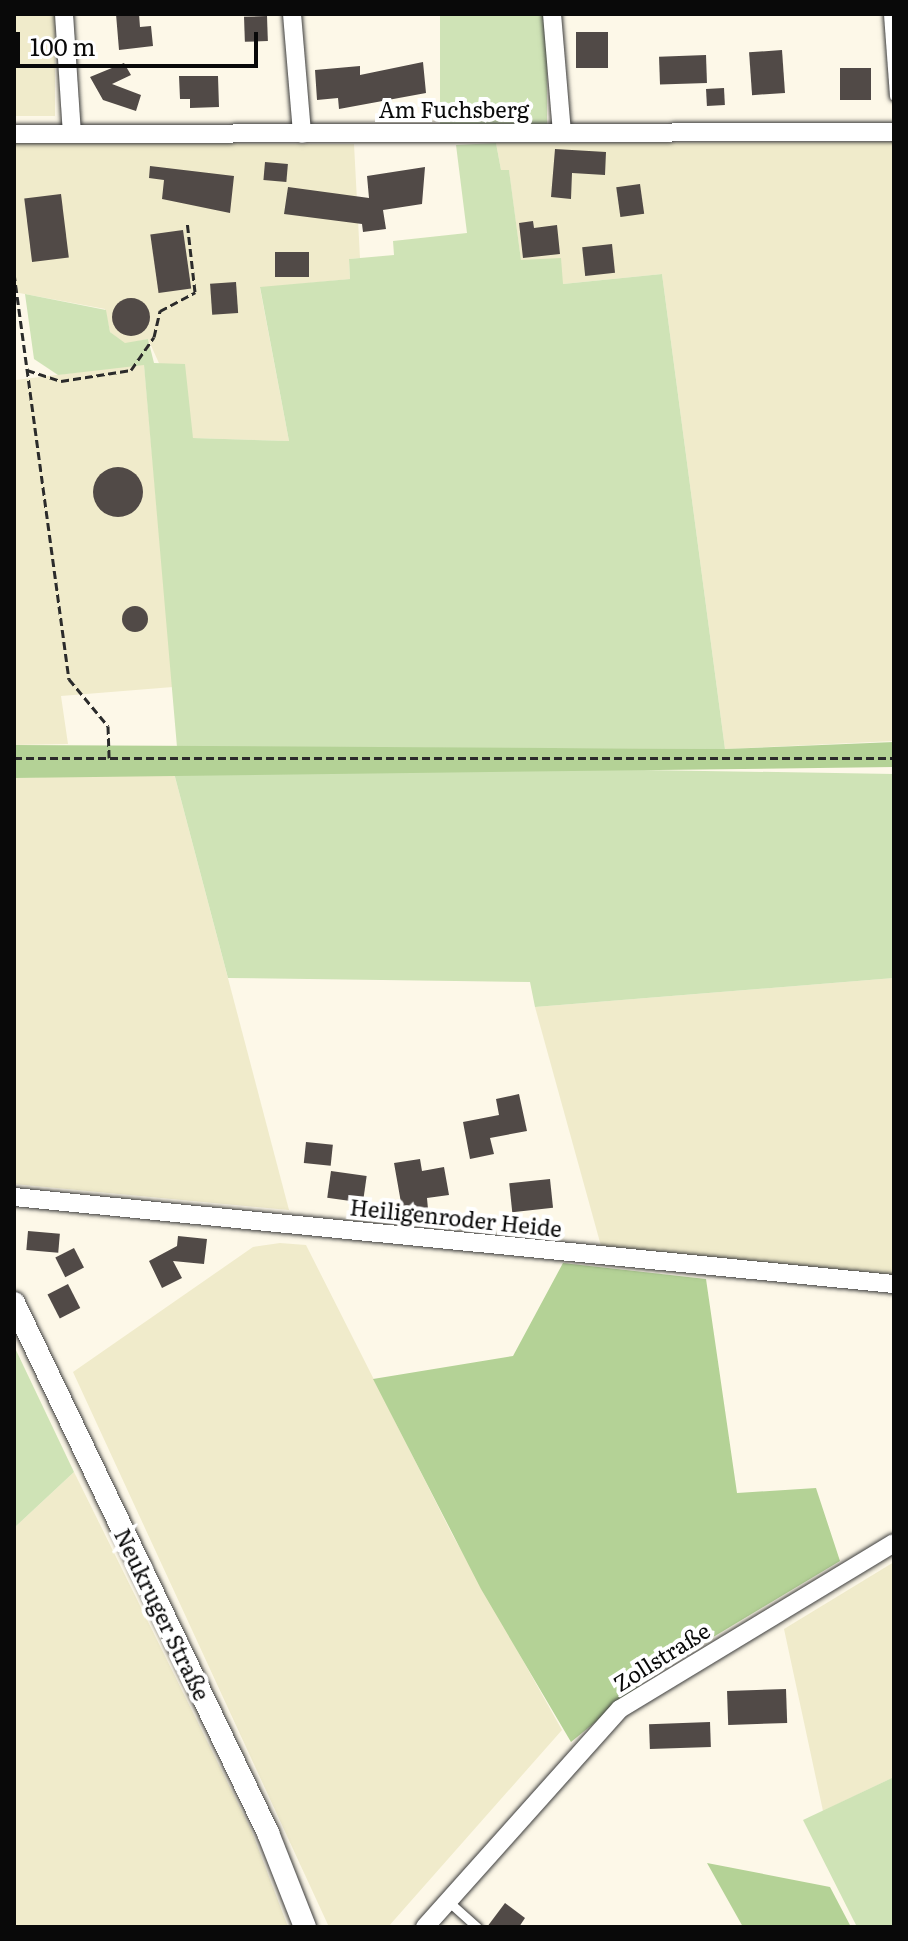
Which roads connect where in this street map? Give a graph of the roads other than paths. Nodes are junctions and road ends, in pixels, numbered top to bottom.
1 (64, 14) edge
2 (292, 14) edge
3 (552, 14) edge
4 (888, 14) edge
5 (894, 96) edge
6 (562, 132) junction
7 (894, 132) edge
8 (14, 134) edge
9 (72, 134) junction
10 (302, 134) junction
11 (14, 1197) edge
12 (894, 1284) edge
13 (14, 1303) edge
14 (894, 1543) edge
15 (449, 1902) junction
16 (429, 1926) edge
17 (305, 1927) edge
18 (477, 1927) edge

1 - 9 street
2 - 10 street
3 - 6 street
4 - 5 lane
6 - 7 street, Am Fuchsberg
6 - 10 street, Am Fuchsberg
8 - 9 street, Am Fuchsberg
9 - 10 street, Am Fuchsberg
11 - 12 street, Heiligenroder Heide
13 - 17 street, Neukruger Straße
14 - 15 street, Zollstraße
15 - 16 street, Zollstraße
15 - 18 lane

